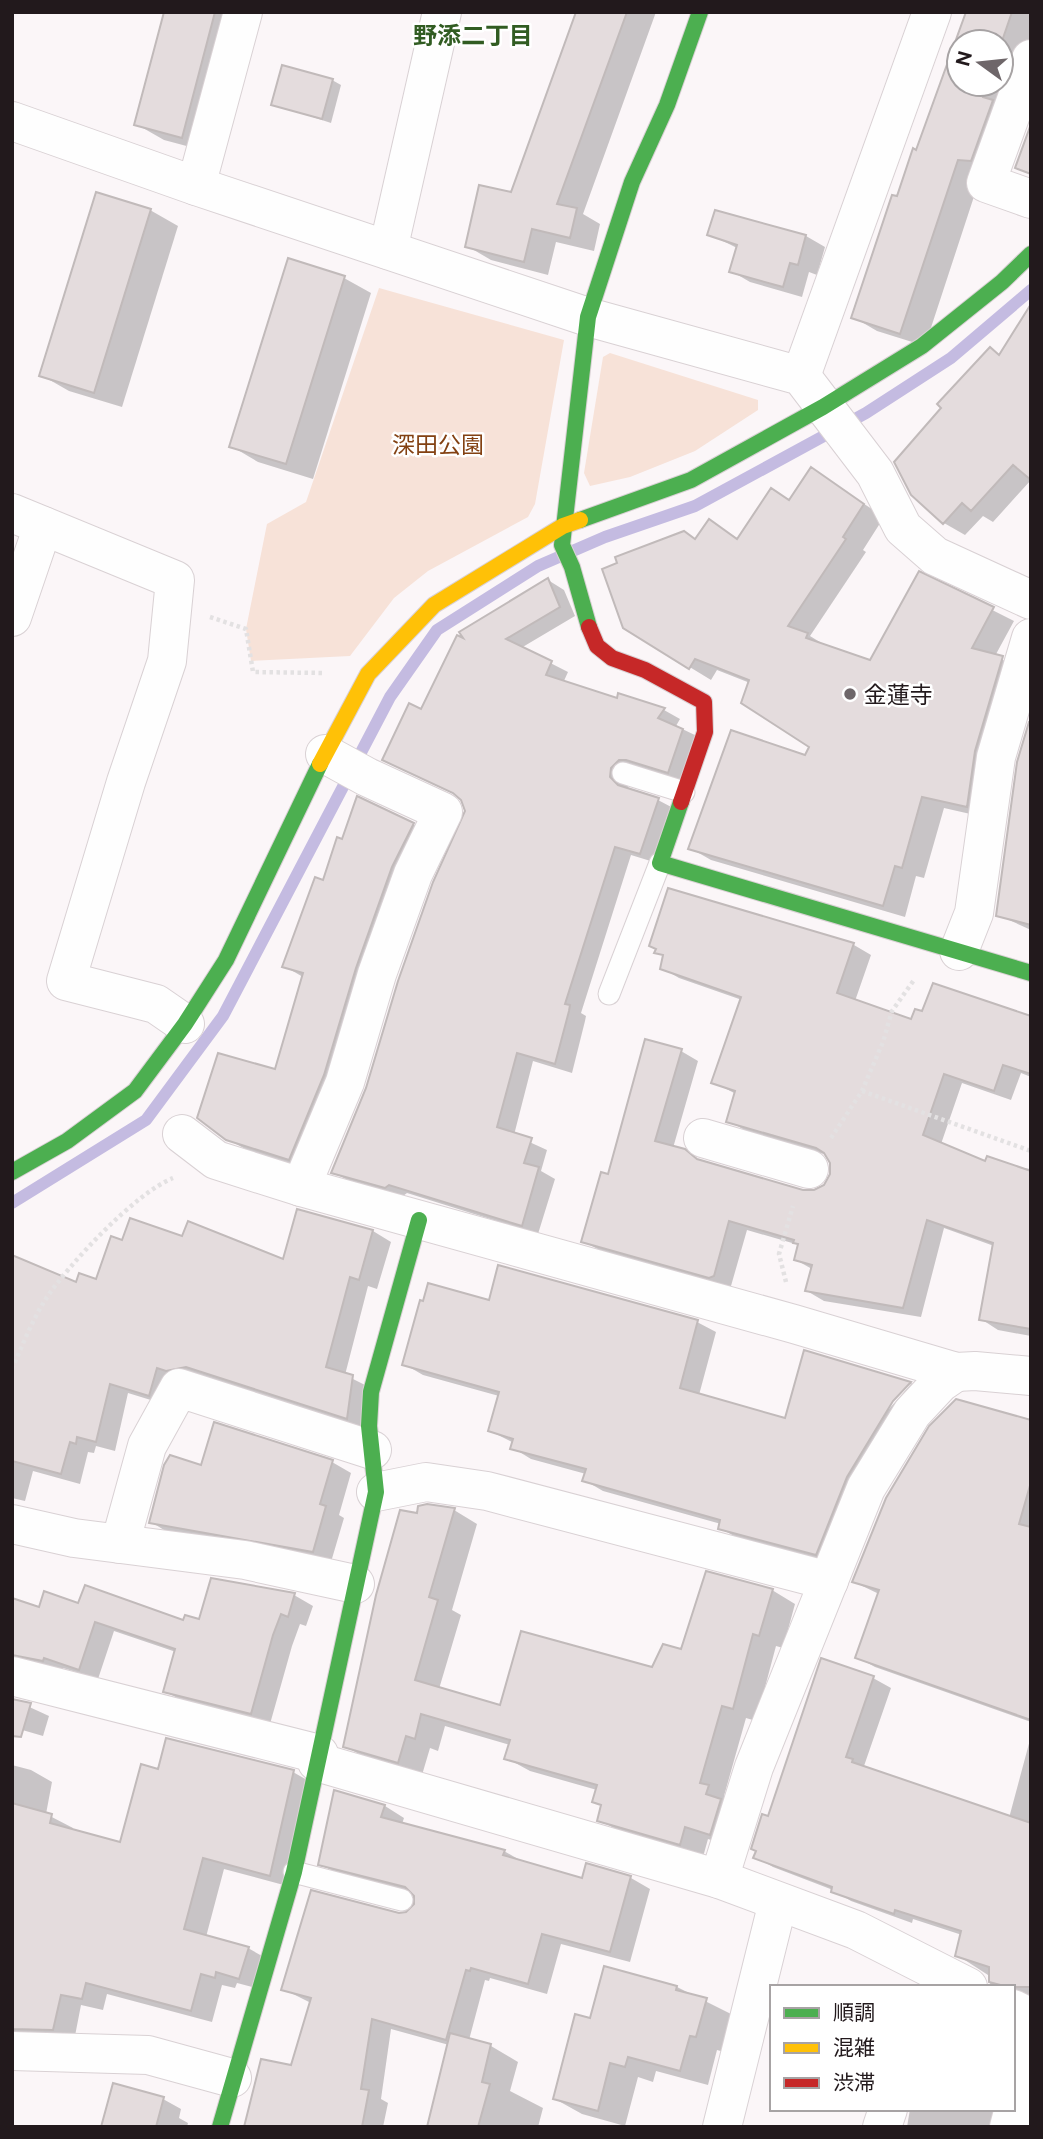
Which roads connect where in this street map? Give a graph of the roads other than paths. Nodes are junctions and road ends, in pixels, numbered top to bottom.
1 (243, 12) edge
2 (442, 12) edge
3 (700, 12) edge
4 (932, 12) edge
5 (1031, 59) edge
6 (12, 121) edge
7 (196, 186) junction
8 (1031, 199) edge
9 (388, 250) junction
10 (1031, 254) edge
11 (588, 317) junction
12 (802, 376) junction
13 (835, 423) junction
14 (28, 519) edge
15 (563, 526) junction
16 (1031, 600) edge
17 (12, 617) edge
18 (1031, 638) edge
19 (325, 754) junction
20 (623, 773) dead end
21 (684, 792) junction
22 (660, 863) junction
23 (949, 948) junction
24 (1031, 973) edge
25 (609, 993) dead end
26 (185, 1024) junction
27 (182, 1134) dead end
28 (703, 1138) dead end
29 (809, 1169) dead end
30 (12, 1172) edge
31 (301, 1187) junction
32 (419, 1220) junction
33 (956, 1372) junction
34 (1031, 1376) edge
35 (372, 1450) junction
36 (376, 1492) junction
37 (12, 1524) edge
38 (120, 1544) junction
39 (829, 1581) junction
40 (355, 1584) junction
41 (12, 1676) edge
42 (318, 1758) junction
43 (294, 1872) junction
44 (719, 1879) junction
45 (402, 1900) dead end
46 (778, 1902) junction
47 (944, 1981) edge
48 (1015, 2010) edge
49 (1031, 2018) edge
50 (1031, 2043) edge
51 (12, 2051) edge
52 (232, 2078) junction
53 (1015, 2104) edge
54 (220, 2127) edge
55 (722, 2127) edge

1 - 7 street
2 - 9 street
3 - 11 street
4 - 12 street
5 - 8 street
6 - 7 street
7 - 9 street
9 - 11 street
10 - 13 street
11 - 12 street
11 - 15 street
12 - 13 street
13 - 15 street
13 - 16 street
14 - 17 street
14 - 26 street
15 - 19 street
15 - 21 street
18 - 23 street
19 - 26 street
19 - 31 street
20 - 21 lane
21 - 22 street
22 - 23 street
22 - 25 lane
23 - 24 street
26 - 30 street
27 - 31 street
28 - 29 street
31 - 32 street
32 - 33 street
32 - 35 street
33 - 34 street
33 - 39 street
35 - 36 street
35 - 38 street
36 - 39 street
36 - 40 street
37 - 38 street
38 - 40 street
39 - 44 street
40 - 42 street
41 - 42 street
42 - 43 street
42 - 44 street
43 - 45 lane
43 - 52 street
44 - 46 street
46 - 47 street
46 - 55 street
48 - 49 street
50 - 53 street
51 - 52 street
52 - 54 street

